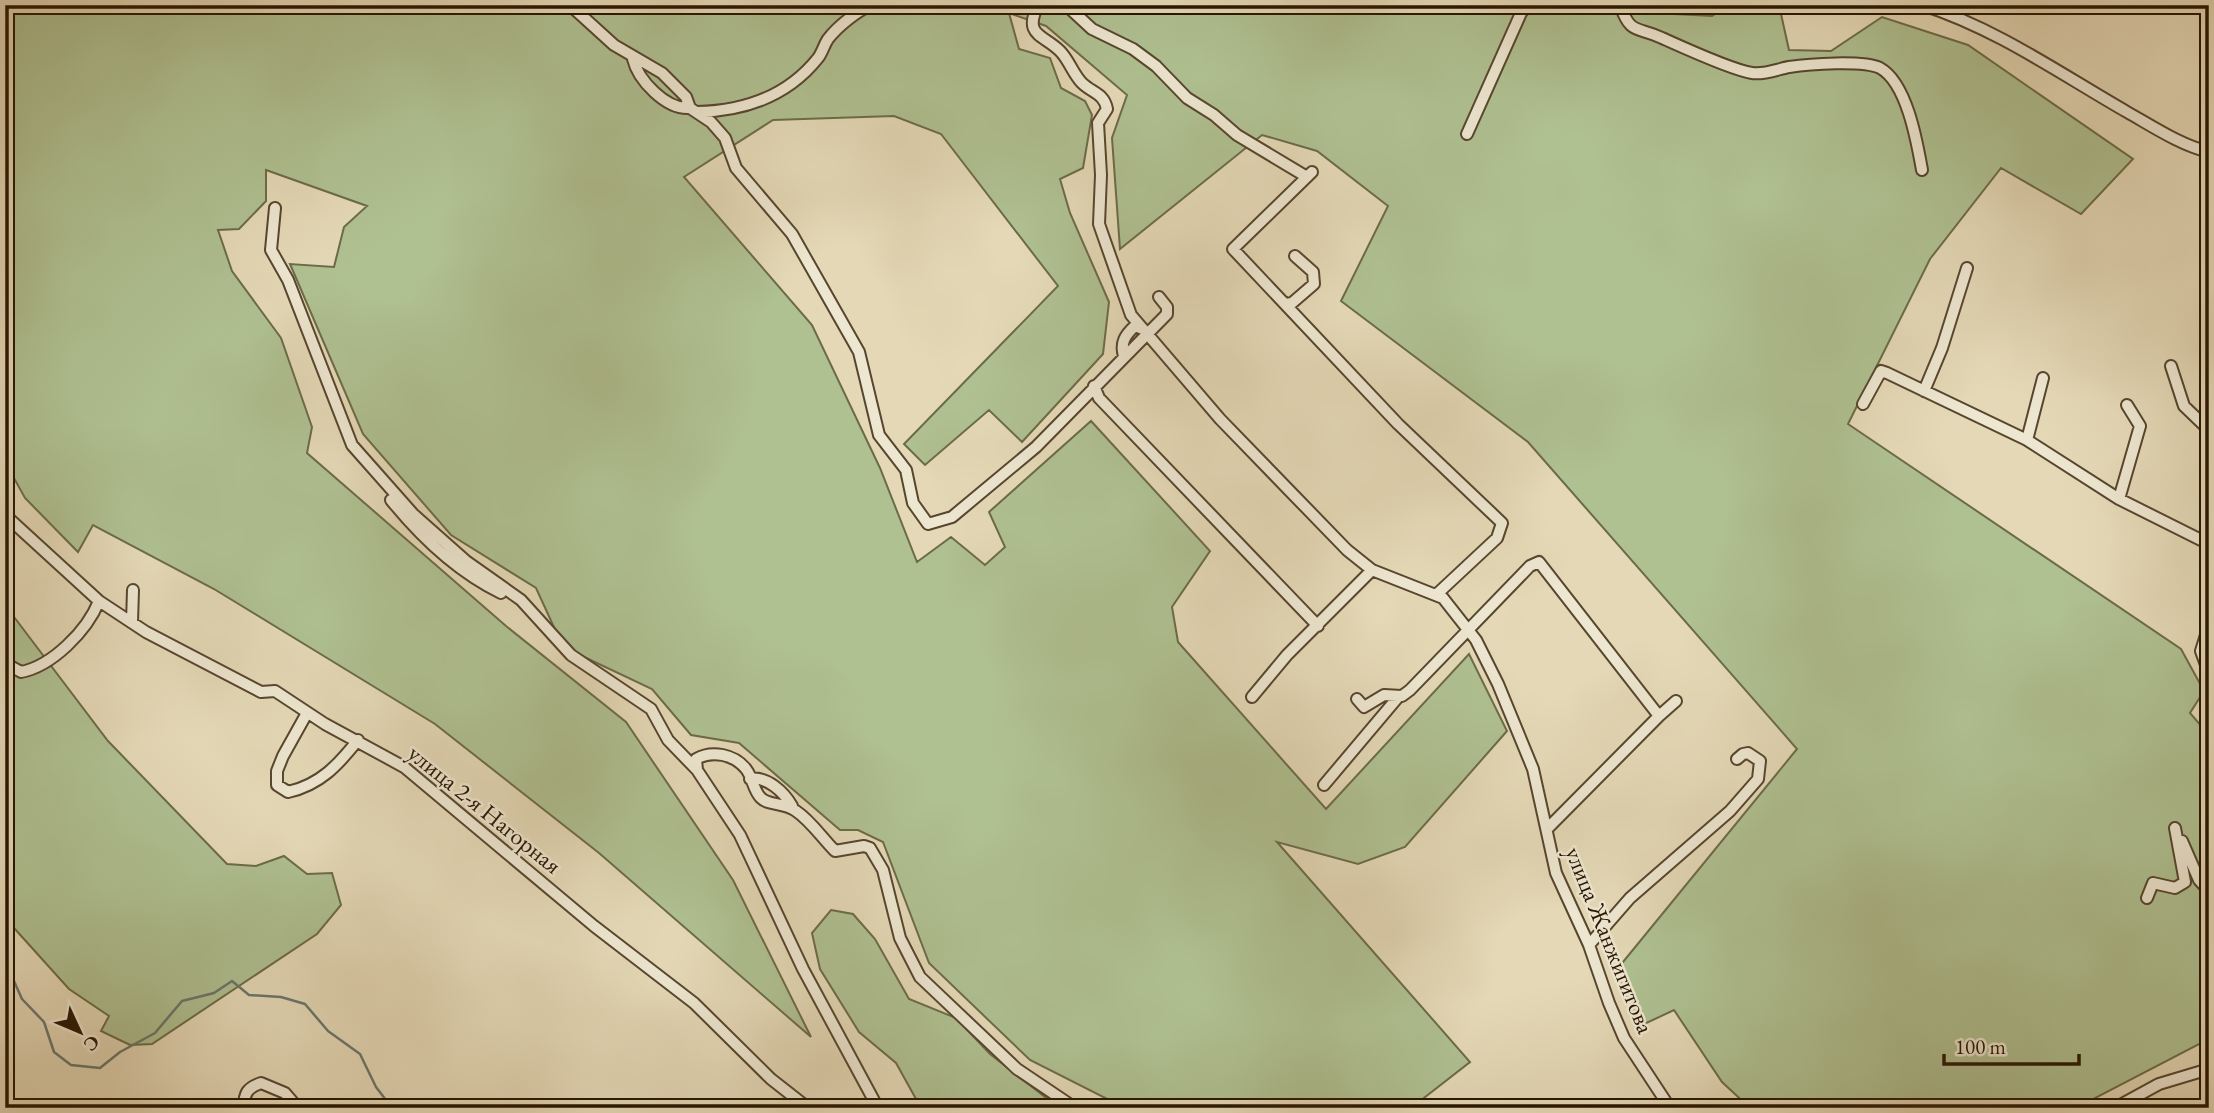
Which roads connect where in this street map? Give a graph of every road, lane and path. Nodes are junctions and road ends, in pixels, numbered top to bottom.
1 (569, 5) edge
2 (871, 5) edge
3 (1038, 5) edge
4 (1066, 5) edge
5 (1528, 5) edge
6 (1620, 5) edge
7 (1923, 5) edge
8 (633, 59) junction
9 (694, 110) junction
10 (1467, 134) dead end
11 (2209, 152) edge
12 (1922, 170) dead end
13 (275, 208) dead end
14 (1296, 256) dead end
15 (1967, 268) dead end
16 (1159, 297) dead end
17 (1286, 304) junction
18 (1144, 334) junction
19 (2171, 366) dead end
20 (2043, 378) dead end
21 (1094, 386) junction
22 (1924, 391) junction
23 (1863, 404) dead end
24 (2127, 405) dead end
25 (2209, 430) edge
26 (2027, 440) junction
27 (2119, 499) junction
28 (5, 516) edge
29 (2209, 544) edge
30 (1372, 570) junction
31 (133, 590) dead end
32 (1437, 594) junction
33 (99, 601) junction
34 (132, 622) junction
35 (2209, 625) edge
36 (1318, 626) junction
37 (1468, 630) junction
38 (5, 663) edge
39 (2209, 673) edge
40 (1399, 696) junction
41 (1252, 697) dead end
42 (1357, 699) dead end
43 (1676, 701) dead end
44 (307, 713) junction
45 (1658, 716) junction
46 (358, 740) junction
47 (1737, 759) dead end
48 (697, 770) junction
49 (750, 779) junction
50 (1324, 785) dead end
51 (793, 809) junction
52 (1548, 828) junction
53 (2209, 891) edge
54 (2147, 898) dead end
55 (1589, 945) junction
56 (2209, 1069) edge
57 (244, 1108) edge
58 (298, 1108) edge
59 (808, 1108) edge
60 (878, 1108) edge
61 (1075, 1108) edge
62 (1670, 1108) edge
63 (2115, 1108) edge

1 - 8 street
2 - 9 street
3 - 18 street
4 - 17 street
5 - 10 street
6 - 12 street
7 - 11 street
8 - 9 street
8 - 9 street
9 - 21 street
13 - 48 street
14 - 17 street
15 - 22 street
16 - 18 street
17 - 32 street
18 - 21 street
18 - 30 street
19 - 25 street
20 - 26 street
21 - 36 street
22 - 23 street
22 - 26 street
24 - 27 street
26 - 27 street
27 - 29 street
28 - 33 street, улица 2-я Нагорная
30 - 32 street
30 - 36 street
31 - 34 street
32 - 37 street, улица Жанжигитова
33 - 34 street, улица 2-я Нагорная
33 - 38 street
34 - 44 street, улица 2-я Нагорная
35 - 39 street
36 - 41 street
37 - 40 street
37 - 45 street
37 - 52 street, улица Жанжигитова
40 - 42 street
40 - 50 street
43 - 45 street
44 - 46 street, улица 2-я Нагорная
44 - 46 street
45 - 52 street
46 - 59 street, улица 2-я Нагорная
47 - 55 street
48 - 49 street
48 - 60 street
49 - 51 street
49 - 51 street
51 - 61 street
52 - 55 street, улица Жанжигитова
53 - 54 street
55 - 62 street, улица Жанжигитова
56 - 63 street
57 - 58 street

